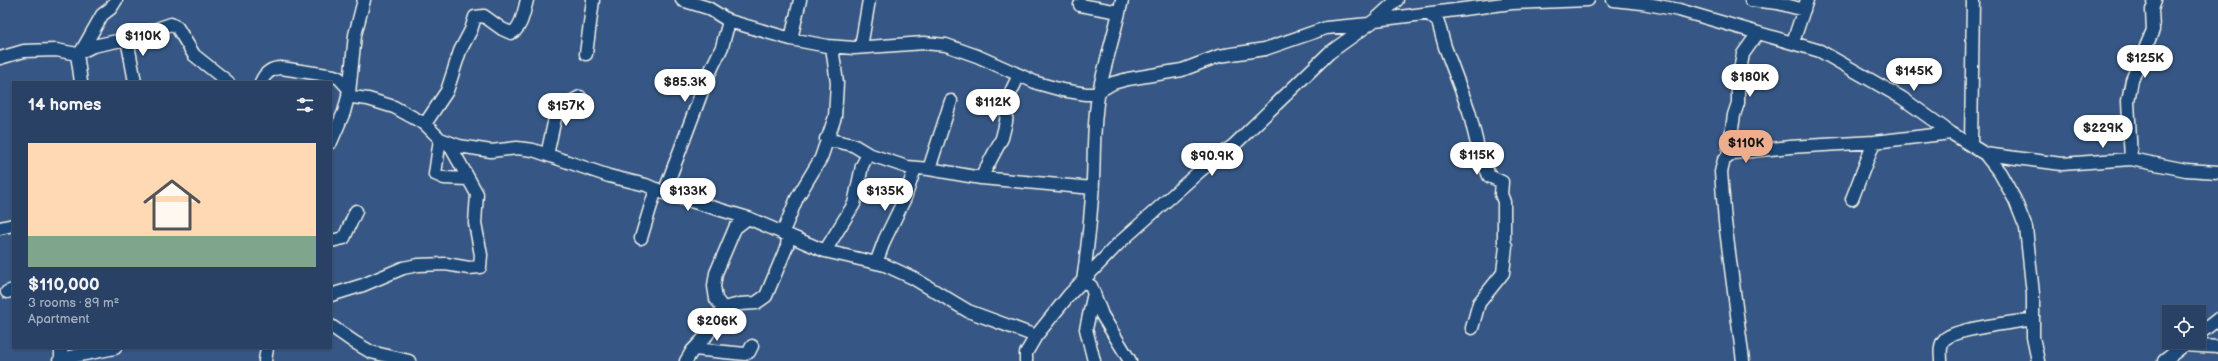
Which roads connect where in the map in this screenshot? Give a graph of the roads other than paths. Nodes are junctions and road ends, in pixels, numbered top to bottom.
1 (116, 0) edge
2 (364, 0) edge
3 (527, 0) edge
4 (593, 0) edge
5 (682, 0) edge
6 (800, 0) edge
7 (869, 0) edge
8 (1397, 0) edge
9 (1588, 0) edge
10 (1613, 0) edge
11 (1751, 0) edge
12 (1973, 0) edge
13 (2155, 0) edge
14 (1080, 5) dead end
15 (1805, 5) edge
16 (1120, 6) edge
17 (1429, 14) junction
18 (729, 21) junction
19 (1372, 22) junction
20 (1758, 33) junction
21 (126, 39) junction
22 (791, 39) junction
23 (1793, 42) junction
24 (832, 47) junction
25 (861, 47) junction
26 (79, 53) junction
27 (586, 54) dead end
28 (0, 58) edge
29 (1018, 75) junction
30 (81, 81) edge
31 (135, 81) edge
32 (227, 81) edge
33 (262, 81) edge
34 (1099, 91) junction
35 (349, 92) junction
36 (580, 97) dead end
37 (951, 101) dead end
38 (425, 124) junction
39 (1951, 133) junction
40 (826, 139) junction
41 (332, 140) edge
42 (444, 141) junction
43 (1874, 142) junction
44 (1971, 144) junction
45 (868, 154) junction
46 (1985, 154) junction
47 (547, 155) junction
48 (1728, 156) junction
49 (2131, 159) junction
50 (915, 168) junction
51 (929, 169) junction
52 (2218, 172) edge
53 (981, 178) junction
54 (468, 179) junction
55 (1093, 188) junction
56 (660, 191) junction
57 (1852, 199) dead end
58 (356, 211) dead end
59 (748, 218) junction
60 (12, 225) edge
61 (0, 228) edge
62 (786, 234) junction
63 (641, 238) dead end
64 (332, 241) edge
65 (825, 251) junction
66 (876, 263) junction
67 (1083, 281) junction
68 (1094, 293) junction
69 (332, 295) edge
70 (723, 308) junction
71 (2033, 319) junction
72 (2218, 319) edge
73 (332, 327) edge
74 (1472, 328) dead end
75 (2206, 328) edge
76 (1036, 336) junction
77 (2206, 345) edge
78 (752, 346) dead end
79 (2218, 347) edge
80 (61, 349) edge
81 (109, 349) edge
82 (267, 349) edge
83 (694, 349) junction
84 (2179, 349) edge
85 (60, 361) edge
86 (265, 361) edge
87 (409, 361) edge
88 (686, 361) edge
89 (1026, 361) edge
90 (1094, 361) edge
91 (1130, 361) edge
92 (1743, 361) edge
93 (1941, 361) edge
94 (2038, 361) edge
95 (2164, 361) edge

1 - 26 street
2 - 35 street
3 - 38 street
4 - 27 street
5 - 18 street
6 - 22 street
7 - 25 street
8 - 19 street
9 - 17 street
10 - 20 street
11 - 15 street
12 - 44 street
13 - 49 street
14 - 16 street
15 - 23 street
16 - 34 street
17 - 19 street
17 - 74 street
18 - 22 street
18 - 56 street
19 - 34 street
19 - 67 street
20 - 23 street
20 - 48 street
21 - 26 street
21 - 31 street
21 - 32 street
22 - 24 street
23 - 39 street
24 - 25 street
24 - 40 street
25 - 29 street
26 - 28 street
26 - 30 street
29 - 34 street
29 - 53 street
33 - 35 street
34 - 55 street
35 - 38 street
35 - 41 street
36 - 47 street
37 - 51 street
38 - 42 street
39 - 43 street
39 - 44 street
40 - 45 street
40 - 62 street
42 - 47 street
42 - 54 street
42 - 54 street
43 - 48 street
43 - 57 street
44 - 46 street
45 - 50 street
45 - 65 street
46 - 49 street
46 - 71 street
47 - 56 street
48 - 92 street
49 - 52 street
50 - 51 street
50 - 66 street
51 - 53 street
53 - 55 street
54 - 69 street
55 - 67 street
56 - 59 street
56 - 63 street
58 - 64 street
59 - 62 street
59 - 70 street
60 - 61 street
62 - 65 street
62 - 70 street
65 - 66 street
66 - 76 street
67 - 68 street
67 - 76 street
68 - 90 street
68 - 91 street
70 - 83 street
71 - 93 street
71 - 94 street
72 - 75 street
73 - 87 street
76 - 89 street
77 - 79 street
78 - 83 street
80 - 85 street
81 - 85 street
82 - 86 street
83 - 88 street
84 - 95 street

